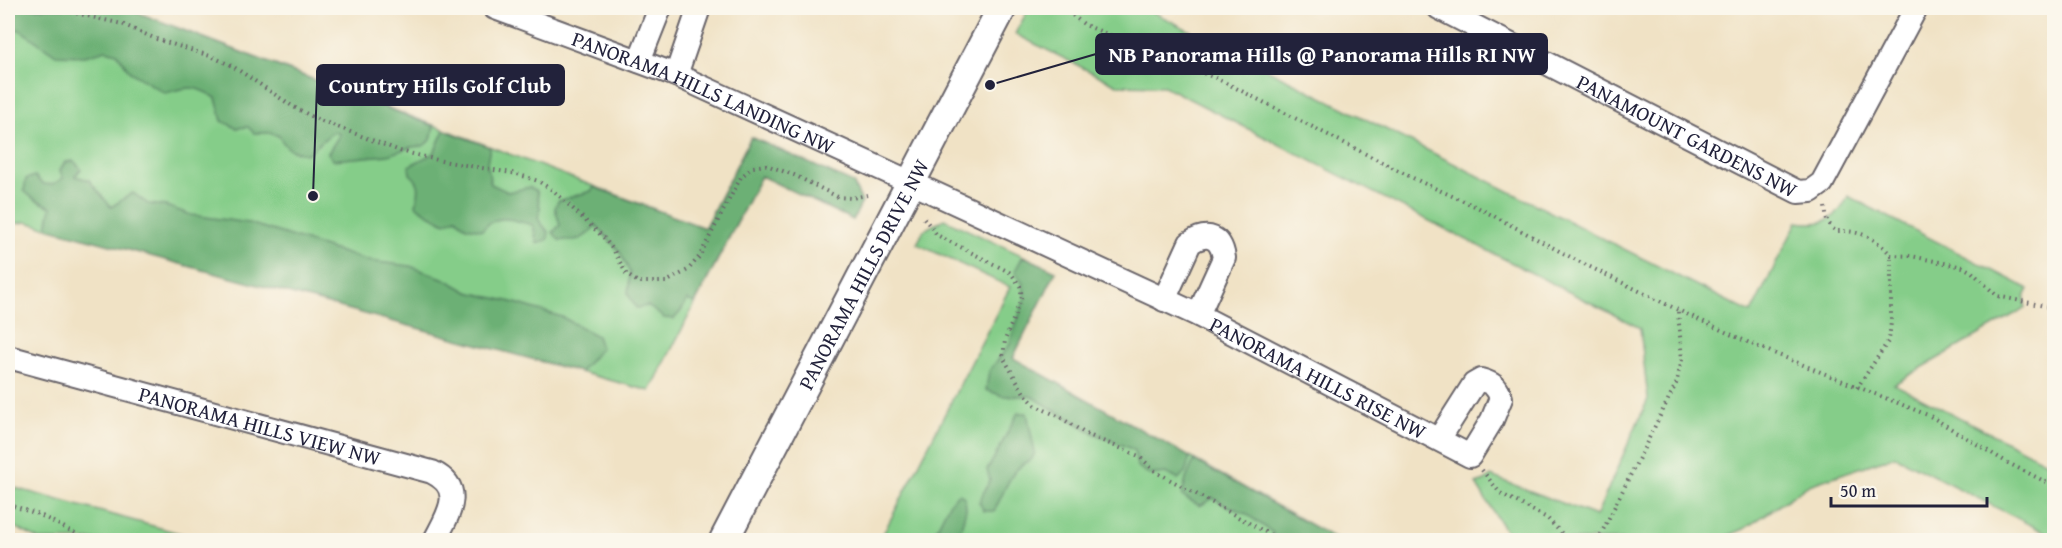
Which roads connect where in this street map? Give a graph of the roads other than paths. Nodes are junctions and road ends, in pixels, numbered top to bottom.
1 (495, 8) edge
2 (660, 8) edge
3 (699, 8) edge
4 (1002, 8) edge
5 (1439, 8) edge
6 (1916, 8) edge
7 (639, 61) junction
8 (676, 75) junction
9 (910, 182) junction
10 (1164, 300) junction
11 (1198, 315) junction
12 (8, 359) edge
13 (1439, 439) junction
14 (435, 540) edge
15 (724, 540) edge

1 - 7 street, PANORAMA HILLS LANDING NW
2 - 7 street
3 - 8 street
4 - 9 street, PANORAMA HILLS DRIVE NW
5 - 6 street, PANAMOUNT GARDENS NW
7 - 8 street, PANORAMA HILLS LANDING NW
8 - 9 street, PANORAMA HILLS LANDING NW
9 - 10 street, PANORAMA HILLS RISE NW
9 - 15 street, PANORAMA HILLS DRIVE NW
10 - 11 street, PANORAMA HILLS RISE NW
10 - 11 street, PANORAMA HILLS RISE NW
11 - 13 street, PANORAMA HILLS RISE NW
12 - 14 street, PANORAMA HILLS VIEW NW
13 - 13 street, PANORAMA HILLS RISE NW

